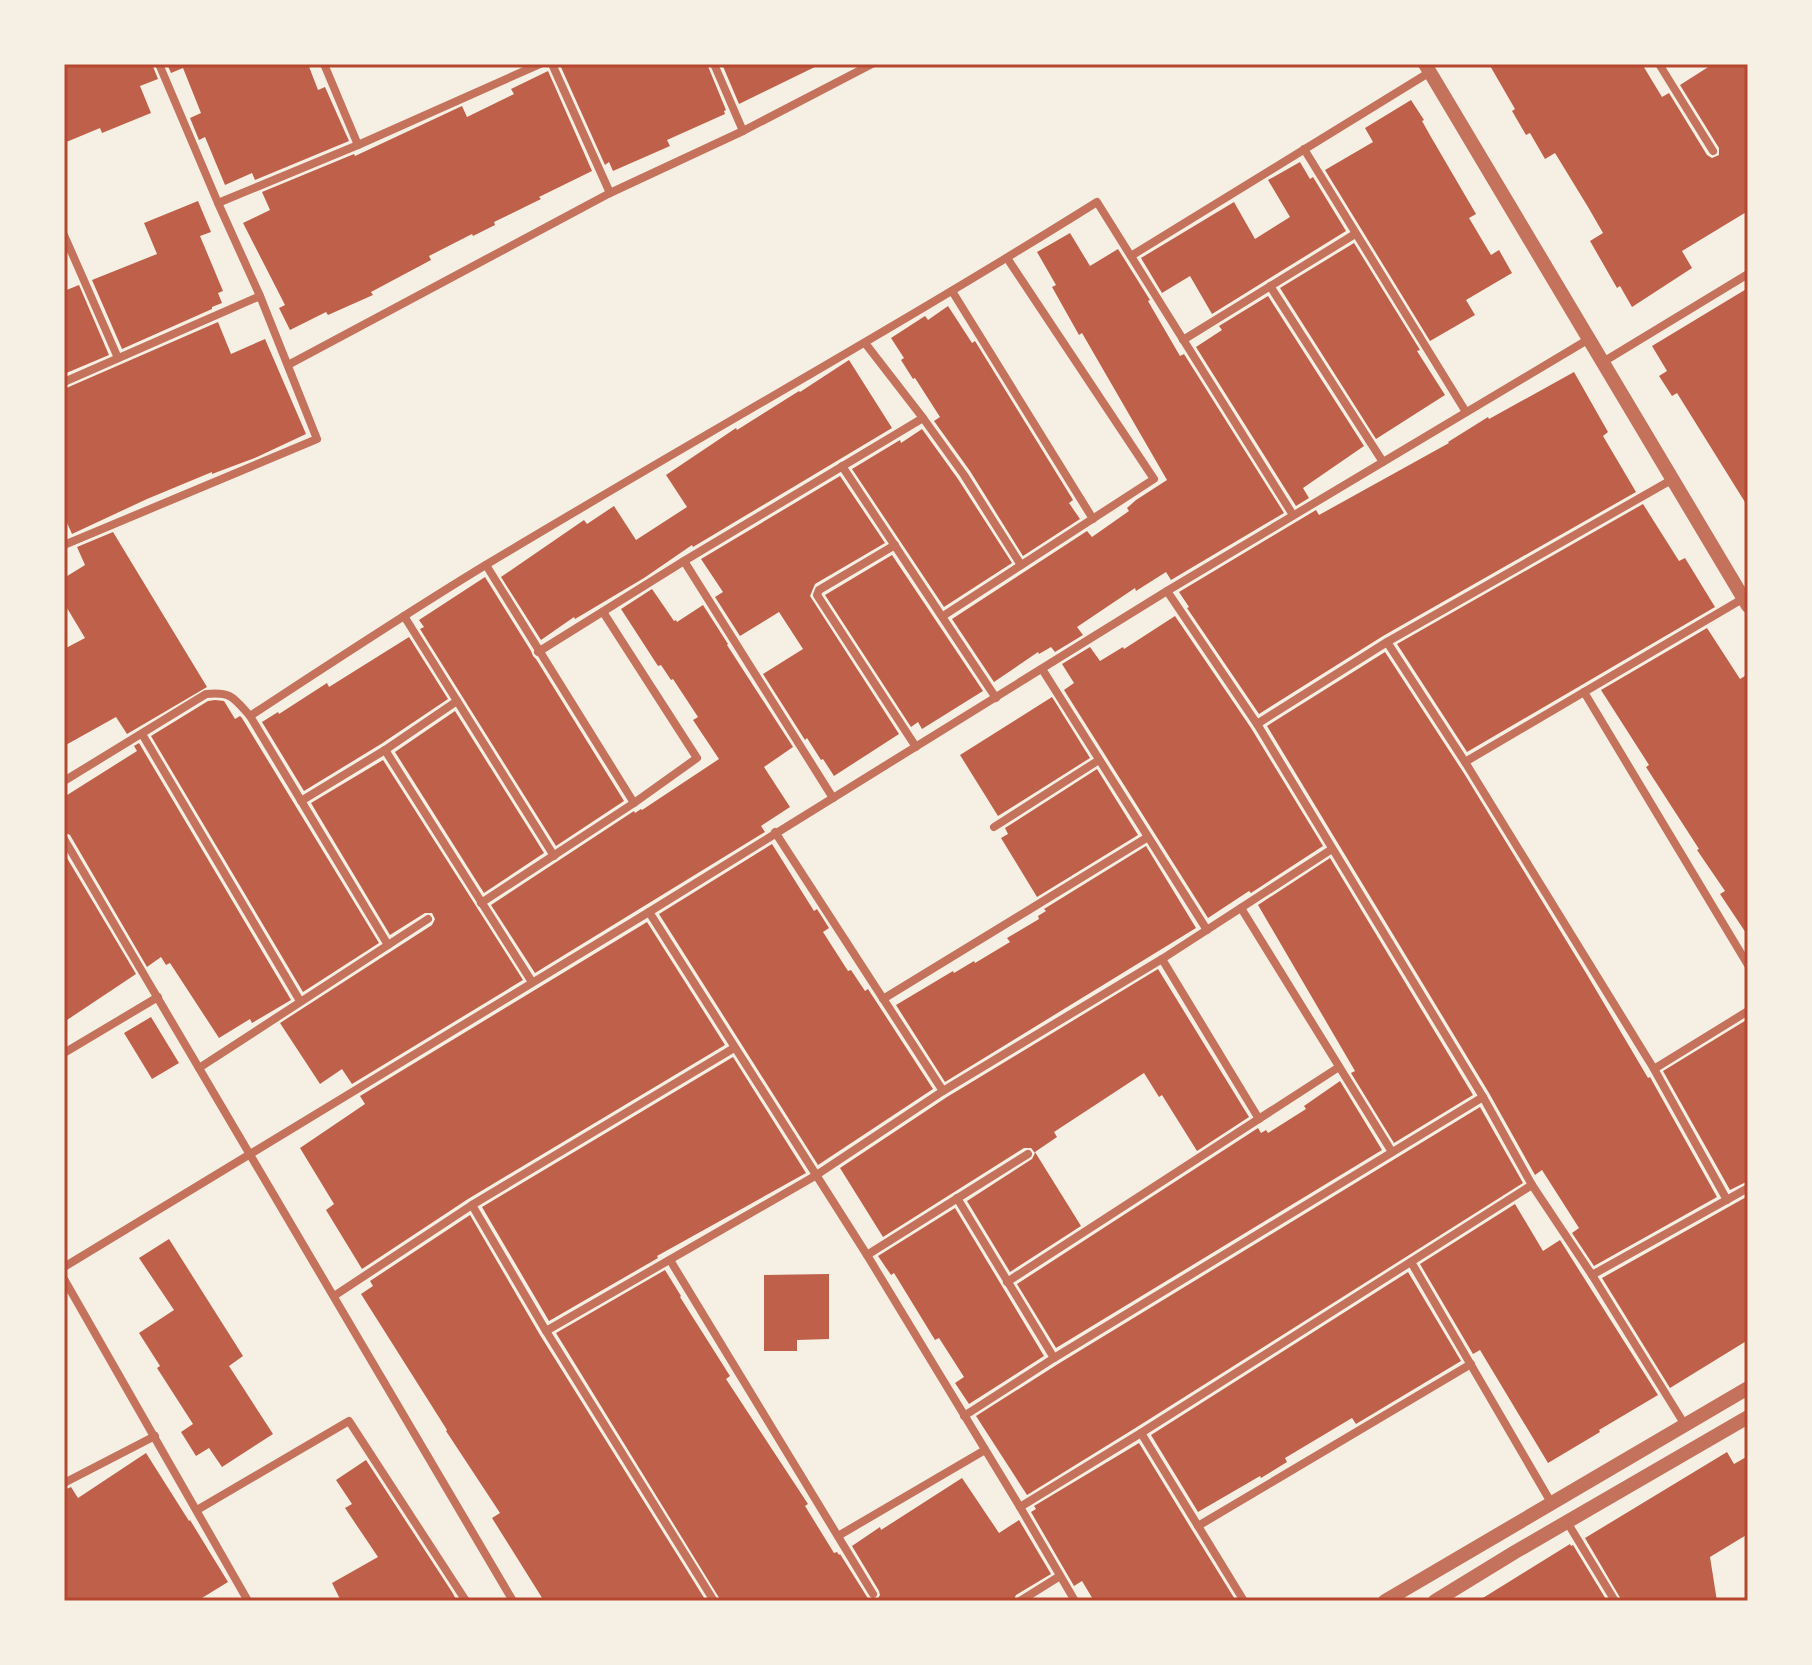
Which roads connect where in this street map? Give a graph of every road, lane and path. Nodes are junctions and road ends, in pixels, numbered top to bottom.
1 (159, 64) edge
2 (324, 64) edge
3 (540, 64) edge
4 (552, 64) edge
5 (714, 64) edge
6 (872, 64) edge
7 (1659, 64) edge
8 (1428, 68) edge
9 (743, 131) junction
10 (358, 145) junction
11 (1304, 149) junction
12 (1713, 151) dead end
13 (610, 193) junction
14 (218, 203) junction
15 (1355, 234) junction
16 (64, 235) edge
17 (1131, 256) junction
18 (1007, 258) junction
19 (1748, 274) edge
20 (1270, 286) junction
21 (952, 291) junction
22 (260, 296) junction
23 (1589, 339) junction
24 (1183, 340) junction
25 (865, 343) junction
26 (118, 358) junction
27 (1603, 362) junction
28 (288, 365) junction
29 (64, 382) edge
30 (1466, 412) junction
31 (923, 418) junction
32 (1383, 462) junction
33 (842, 466) junction
34 (1673, 479) junction
35 (1293, 515) junction
36 (1093, 519) junction
37 (64, 545) edge
38 (895, 545) junction
39 (684, 561) junction
40 (486, 565) junction
41 (1021, 565) junction
42 (1167, 591) junction
43 (1746, 602) edge
44 (603, 612) junction
45 (404, 616) junction
46 (943, 616) junction
47 (1387, 642) junction
48 (538, 652) junction
49 (1042, 669) junction
50 (1584, 692) junction
51 (996, 698) junction
52 (457, 701) junction
53 (250, 716) junction
54 (1257, 724) junction
55 (142, 734) junction
56 (916, 747) junction
57 (385, 750) junction
58 (1099, 760) junction
59 (1465, 762) junction
60 (64, 781) edge
61 (833, 798) junction
62 (301, 801) junction
63 (634, 803) junction
64 (994, 827) dead end
65 (775, 832) junction
66 (1148, 837) junction
67 (64, 839) edge
68 (1332, 849) junction
69 (554, 856) junction
70 (481, 903) junction
71 (1241, 908) junction
72 (649, 912) junction
73 (428, 919) dead end
74 (1207, 930) junction
75 (388, 945) junction
76 (1162, 959) junction
77 (1748, 965) edge
78 (532, 982) junction
79 (158, 997) junction
80 (883, 999) junction
81 (300, 1001) junction
82 (1748, 1011) edge
83 (734, 1048) junction
84 (65, 1051) edge
85 (1339, 1067) junction
86 (199, 1068) junction
87 (1654, 1069) junction
88 (943, 1091) junction
89 (1483, 1097) junction
90 (1259, 1119) junction
91 (1392, 1152) junction
92 (1028, 1154) dead end
93 (249, 1155) junction
94 (815, 1176) junction
95 (1532, 1185) junction
96 (1748, 1188) edge
97 (957, 1198) junction
98 (1727, 1200) junction
99 (472, 1205) junction
100 (867, 1255) junction
101 (670, 1260) junction
102 (1411, 1262) junction
103 (64, 1267) edge
104 (1592, 1275) junction
105 (64, 1279) edge
106 (1007, 1282) junction
107 (334, 1296) junction
108 (546, 1331) junction
109 (1054, 1358) junction
110 (1471, 1364) junction
111 (1748, 1388) edge
112 (964, 1416) junction
113 (1748, 1417) edge
114 (1685, 1426) junction
115 (1141, 1433) junction
116 (155, 1436) junction
117 (985, 1450) junction
118 (64, 1483) edge
119 (1552, 1504) junction
120 (1020, 1507) junction
121 (197, 1510) junction
122 (1567, 1522) junction
123 (1198, 1526) junction
124 (838, 1536) junction
125 (1060, 1576) junction
126 (873, 1594) dead end
127 (246, 1597) edge
128 (232, 1601) edge
129 (466, 1601) edge
130 (513, 1601) edge
131 (714, 1601) edge
132 (1020, 1601) edge
133 (1075, 1601) edge
134 (1244, 1601) edge
135 (1385, 1601) edge
136 (1435, 1601) edge
137 (1615, 1601) edge

1 - 14 street
2 - 10 street
3 - 10 street
4 - 13 street
5 - 9 street
6 - 9 street
7 - 12 street
8 - 11 street
8 - 23 street
9 - 13 street
10 - 14 street
11 - 15 street
11 - 17 street
13 - 28 street
14 - 22 street
15 - 20 street
15 - 30 street
16 - 26 street
17 - 18 street
17 - 24 street
18 - 21 street
18 - 36 street
19 - 27 street
20 - 24 street
20 - 32 street
21 - 25 street
21 - 36 street
22 - 26 street
22 - 28 street
23 - 27 street
23 - 30 street
24 - 35 street
25 - 31 street
25 - 40 street
26 - 29 street
27 - 34 street
28 - 37 street
30 - 32 street
31 - 33 street
31 - 41 street
32 - 35 street
33 - 38 street
33 - 39 street
34 - 43 street
34 - 47 street
35 - 42 street
36 - 41 street
38 - 46 street
38 - 56 street
39 - 44 street
39 - 61 street
40 - 45 street
40 - 48 street
41 - 46 street
42 - 49 street
42 - 54 street
43 - 50 street
44 - 48 street
44 - 63 street
45 - 52 street
45 - 53 street
46 - 51 street
47 - 54 street
47 - 59 street
48 - 63 street
49 - 51 street
49 - 58 street
50 - 59 street
50 - 77 street
51 - 56 street
52 - 57 street
52 - 69 street
53 - 55 street
53 - 62 street
54 - 68 street
55 - 60 street
55 - 81 street
56 - 61 street
57 - 62 street
57 - 70 street
58 - 64 street
58 - 66 street
59 - 87 street
61 - 65 street
62 - 75 street
63 - 69 street
65 - 72 street
65 - 80 street
66 - 74 street
66 - 80 street
67 - 79 street
68 - 71 street
68 - 89 street
69 - 70 street
70 - 78 street
71 - 74 street
71 - 85 street
72 - 78 street
72 - 83 street
73 - 75 street
74 - 76 street
75 - 81 street
76 - 88 street
76 - 90 street
78 - 93 street
79 - 84 street
79 - 86 street
80 - 88 street
81 - 86 street
82 - 87 street
83 - 94 street
83 - 99 street
85 - 90 street
85 - 91 street
86 - 93 street
87 - 98 street
88 - 94 street
89 - 91 street
89 - 95 street
90 - 106 street
91 - 109 street
92 - 97 street
93 - 103 street
93 - 107 street
94 - 100 street
94 - 101 street
95 - 102 street
95 - 104 street
96 - 98 street
97 - 100 street
97 - 106 street
98 - 104 street
99 - 107 street
99 - 108 street
100 - 112 street
101 - 108 street
101 - 124 street
102 - 110 street
102 - 115 street
104 - 114 street
105 - 116 street
106 - 109 street
107 - 130 street
108 - 131 street
109 - 112 street
110 - 119 street
110 - 123 street
111 - 114 street
112 - 117 street
113 - 122 street
114 - 119 street
115 - 120 street
115 - 123 street
116 - 118 street
116 - 121 street
117 - 120 street
117 - 124 street
119 - 135 street
120 - 125 street
121 - 127 street
121 - 129 street
122 - 136 street
122 - 137 street
123 - 134 street
124 - 126 street
125 - 132 street
125 - 133 street
127 - 128 street

